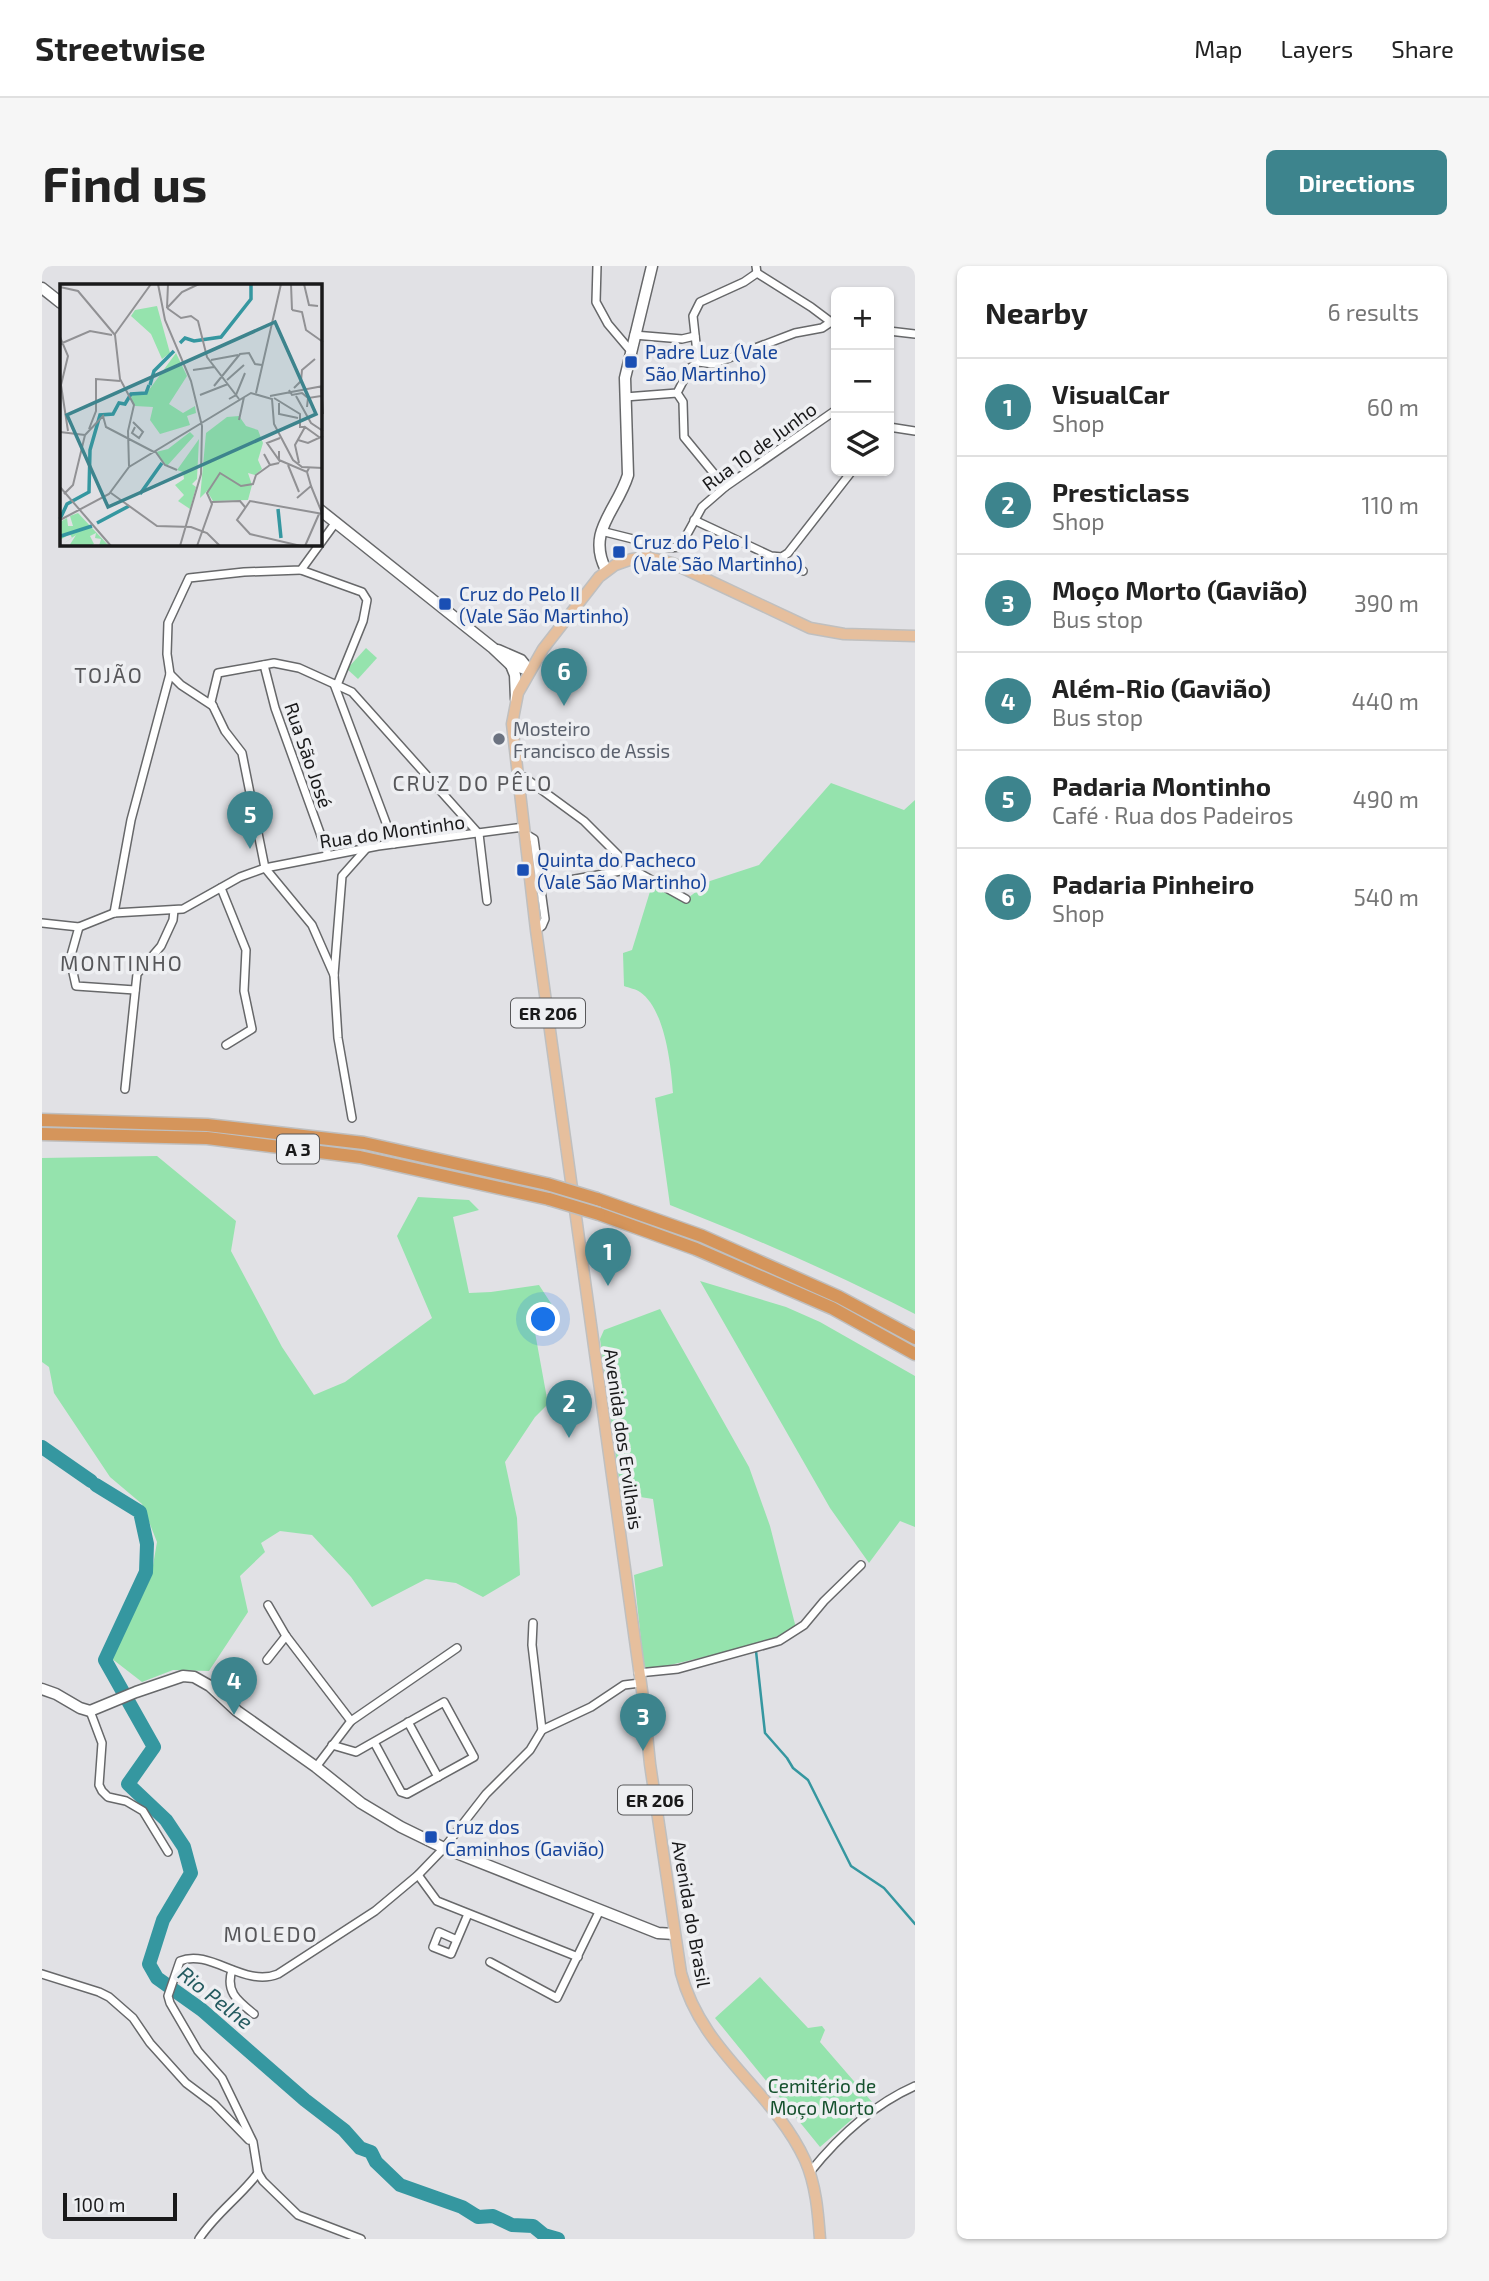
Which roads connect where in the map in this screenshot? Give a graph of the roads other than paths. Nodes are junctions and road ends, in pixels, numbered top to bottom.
1 (597, 266) edge
2 (652, 266) edge
3 (757, 270) edge
4 (42, 288) edge
5 (60, 302) edge
6 (831, 321) edge
7 (831, 324) edge
8 (894, 332) edge
9 (915, 334) edge
10 (634, 335) junction
11 (695, 336) junction
12 (630, 350) junction
13 (698, 362) junction
14 (677, 393) junction
15 (625, 397) junction
16 (832, 413) edge
17 (894, 428) edge
18 (915, 431) edge
19 (848, 476) edge
20 (725, 487) junction
21 (322, 512) edge
22 (694, 520) junction
23 (336, 522) junction
24 (601, 531) junction
25 (322, 541) edge
26 (318, 546) edge
27 (782, 557) junction
28 (301, 570) junction
29 (606, 570) junction
30 (803, 571) dead end
31 (915, 636) edge
32 (543, 649) junction
33 (511, 660) junction
34 (264, 665) junction
35 (529, 670) junction
36 (170, 674) junction
37 (335, 684) junction
38 (515, 704) junction
39 (214, 707) junction
40 (517, 778) junction
41 (524, 830) junction
42 (479, 834) junction
43 (394, 844) junction
44 (366, 848) junction
45 (328, 855) junction
46 (265, 868) junction
47 (632, 869) junction
48 (541, 885) junction
49 (221, 888) junction
50 (687, 899) dead end
51 (487, 901) dead end
52 (174, 910) junction
53 (114, 913) junction
54 (42, 923) edge
55 (79, 927) junction
56 (536, 930) junction
57 (334, 975) junction
58 (135, 990) junction
59 (226, 1045) dead end
60 (125, 1088) dead end
61 (352, 1118) dead end
62 (42, 1120) edge
63 (42, 1134) edge
64 (915, 1338) edge
65 (915, 1354) edge
66 (861, 1565) dead end
67 (268, 1605) dead end
68 (533, 1623) dead end
69 (286, 1636) junction
70 (457, 1648) dead end
71 (267, 1660) dead end
72 (639, 1678) junction
73 (42, 1689) edge
74 (90, 1711) junction
75 (351, 1721) junction
76 (408, 1722) junction
77 (542, 1730) junction
78 (374, 1742) junction
79 (332, 1745) junction
80 (316, 1767) junction
81 (438, 1777) junction
82 (444, 1848) junction
83 (168, 1852) dead end
84 (418, 1875) junction
85 (600, 1910) junction
86 (468, 1914) junction
87 (672, 1918) junction
88 (647, 1928) junction
89 (674, 1934) junction
90 (457, 1940) dead end
91 (578, 1957) junction
92 (490, 1962) dead end
93 (232, 1970) junction
94 (42, 1974) edge
95 (254, 2014) dead end
96 (915, 2086) edge
97 (253, 2143) junction
98 (258, 2172) junction
99 (810, 2172) junction
100 (199, 2239) edge
101 (361, 2239) edge
102 (820, 2239) edge

1 - 12 street
2 - 10 street
3 - 6 street
3 - 11 street
4 - 5 street
7 - 13 street
8 - 9 street
10 - 11 street
10 - 12 street
11 - 13 street
12 - 15 street
13 - 14 street
14 - 15 street
14 - 20 street
15 - 24 street
16 - 20 street, Rua 10 de Junho
17 - 18 street
19 - 27 street
20 - 22 street, Rua 10 de Junho
21 - 23 street
22 - 24 street, Rua 10 de Junho
22 - 27 street
23 - 25 street
23 - 33 street
24 - 29 street
26 - 28 street
27 - 30 street
28 - 36 street
28 - 37 street
29 - 31 main road, ER 206
29 - 32 main road, ER 206
32 - 33 street
32 - 35 main road, ER 206
33 - 35 street
33 - 38 street
34 - 37 street
34 - 39 street
34 - 45 street, Rua São José
35 - 38 main road, ER 206
36 - 39 street
36 - 53 street
37 - 42 street
37 - 43 street
38 - 40 main road, ER 206
39 - 46 street
40 - 41 main road, ER 206
40 - 47 street
41 - 42 street, Rua do Montinho
41 - 48 street
41 - 56 main road, ER 206
42 - 43 street, Rua do Montinho
42 - 51 street
43 - 44 street, Rua do Montinho
44 - 45 street, Rua do Montinho
44 - 57 street
45 - 46 street, Rua do Montinho
46 - 49 street, Rua do Montinho
46 - 57 street
47 - 48 street
47 - 50 street
48 - 56 street
49 - 52 street, Rua do Montinho
49 - 59 street
52 - 53 street
52 - 58 street
53 - 55 street
54 - 55 street
55 - 58 street
56 - 72 main road, Avenida dos Ervilhais / ER 206
57 - 61 street
58 - 60 street
62 - 64 highway, A 3, bridge
63 - 65 highway, A 3, bridge
66 - 72 street
67 - 69 street
68 - 77 street
69 - 71 street
69 - 75 street
70 - 75 street
72 - 77 street
72 - 87 main road, Avenida do Brasil / ER 206
73 - 74 street
74 - 80 street
74 - 83 street
75 - 79 street
76 - 78 street
76 - 81 street
76 - 81 street
77 - 82 street
78 - 79 street
78 - 81 street
79 - 80 street
80 - 82 street
82 - 84 street
82 - 85 street
84 - 86 street
84 - 93 street
85 - 88 street
85 - 91 street
86 - 90 street
86 - 91 street
87 - 88 street
87 - 89 main road, Avenida do Brasil / ER 206
88 - 89 street
89 - 99 main road, Avenida do Brasil / ER 206
91 - 92 street
93 - 95 street
93 - 97 street
94 - 97 street
96 - 99 street
97 - 98 street
98 - 100 street
98 - 101 street
99 - 102 main road, Avenida do Brasil / ER 206

